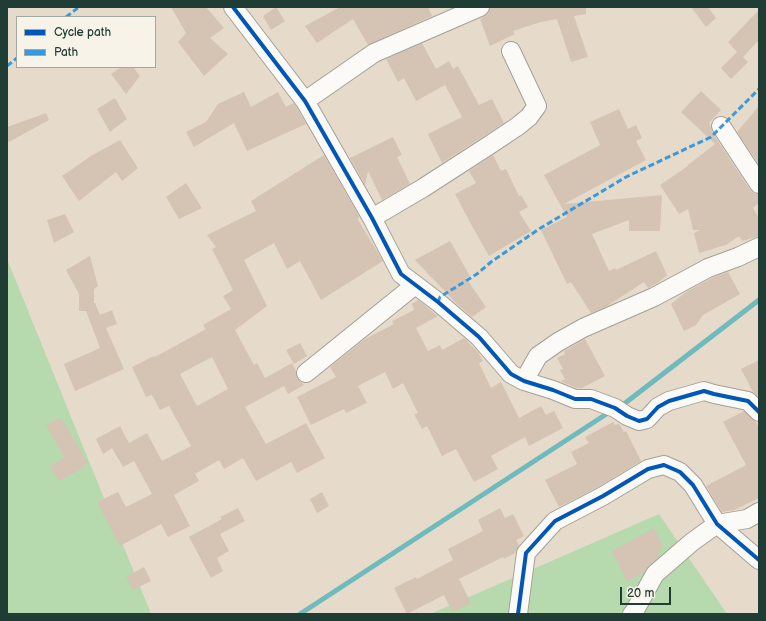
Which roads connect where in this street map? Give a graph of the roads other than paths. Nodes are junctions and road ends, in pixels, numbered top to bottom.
1 (232, 7) edge
2 (480, 7) edge
3 (511, 51) dead end
4 (305, 101) junction
5 (721, 126) dead end
6 (759, 184) edge
7 (372, 218) junction
8 (759, 247) edge
9 (415, 285) junction
10 (306, 373) dead end
11 (524, 381) junction
12 (759, 412) edge
13 (759, 512) edge
14 (717, 524) junction
15 (759, 560) edge
16 (518, 614) edge
17 (632, 614) edge

1 - 4 street
2 - 4 street
3 - 7 street
4 - 7 street
5 - 6 street
7 - 9 street
8 - 11 street
9 - 10 street
9 - 11 street
11 - 12 street
13 - 14 street
14 - 15 street
14 - 16 street
14 - 17 street

